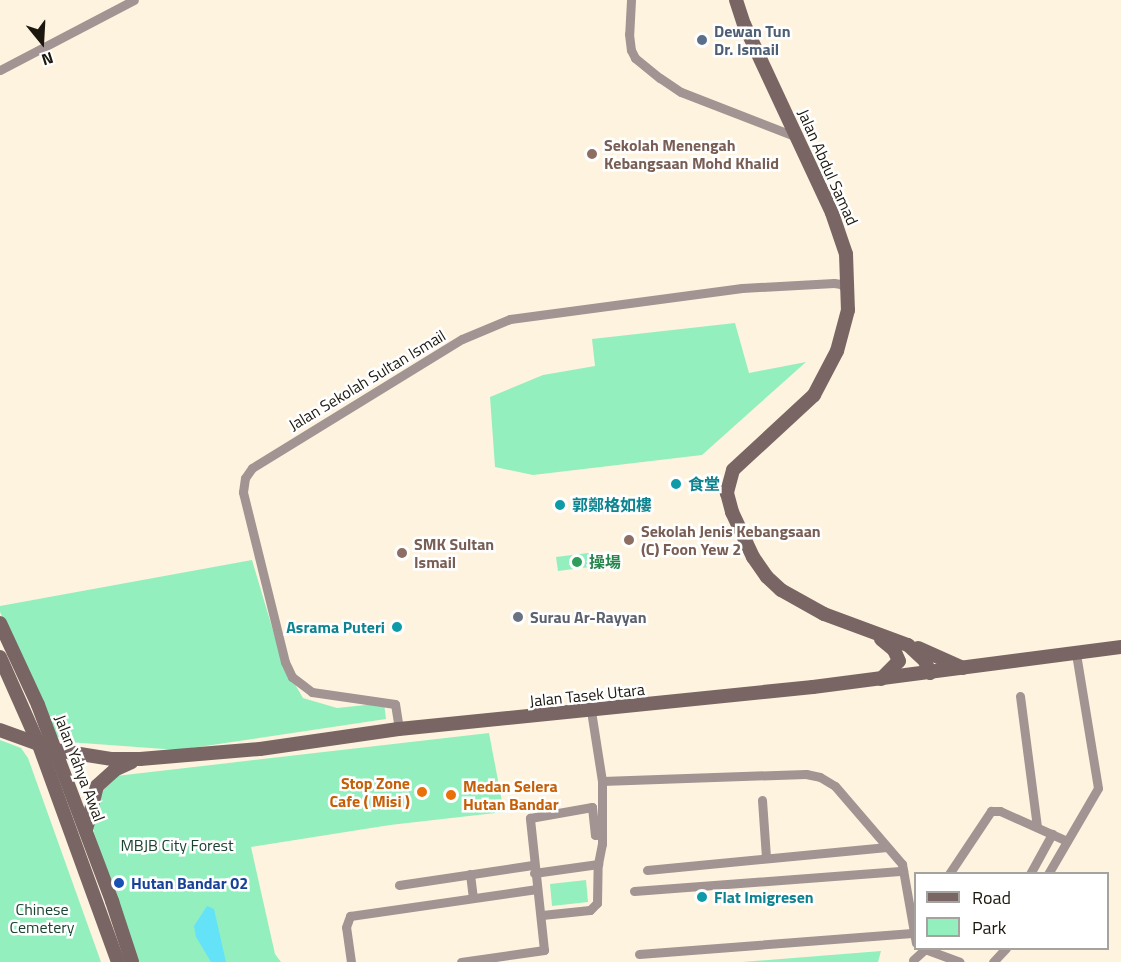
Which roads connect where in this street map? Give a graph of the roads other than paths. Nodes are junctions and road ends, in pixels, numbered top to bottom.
1 (134, 0) edge
2 (631, 0) edge
3 (736, 0) edge
4 (2, 66) edge
5 (797, 137) junction
6 (848, 291) junction
7 (0, 623) edge
8 (876, 634) junction
9 (893, 641) junction
10 (1121, 646) edge
11 (1076, 654) junction
12 (0, 657) edge
13 (967, 669) junction
14 (930, 673) junction
15 (881, 679) junction
16 (1020, 696) dead end
17 (591, 711) junction
18 (399, 729) junction
19 (0, 730) edge
20 (39, 745) junction
21 (55, 750) junction
22 (140, 759) junction
23 (602, 781) junction
24 (762, 800) dead end
25 (1037, 827) junction
26 (86, 830) junction
27 (602, 834) junction
28 (1060, 838) junction
29 (887, 847) junction
30 (766, 857) junction
31 (598, 864) junction
32 (534, 869) junction
33 (647, 870) dead end
34 (903, 871) junction
35 (950, 872) edge
36 (1031, 872) edge
37 (1048, 872) edge
38 (470, 874) junction
39 (399, 885) dead end
40 (537, 889) junction
41 (634, 891) dead end
42 (473, 898) junction
43 (913, 903) edge
44 (542, 915) junction
45 (912, 933) junction
46 (914, 940) edge
47 (922, 950) edge
48 (926, 950) edge
49 (1004, 950) edge
50 (639, 954) dead end
51 (914, 960) dead end
52 (118, 962) edge
53 (132, 962) edge
54 (351, 962) edge
55 (461, 962) edge
56 (960, 962) edge
57 (993, 962) edge

1 - 4 street
2 - 5 street
3 - 5 street, Jalan Abdul Samad
5 - 6 street, Jalan Abdul Samad
6 - 8 street, Jalan Abdul Samad
6 - 18 street, Jalan Sekolah Sultan Ismail
7 - 21 street, Jalan Yahya Awal
8 - 9 street, Jalan Abdul Samad
8 - 15 street
9 - 13 street
9 - 14 street, Jalan Abdul Samad
10 - 11 street, Jalan Tasek Utara
11 - 13 street, Jalan Tasek Utara
11 - 28 street
12 - 20 street, Jalan Yahya Awal
13 - 14 street, Jalan Tasek Utara
14 - 15 street, Jalan Tasek Utara
15 - 17 street, Jalan Tasek Utara
16 - 25 street
17 - 18 street, Jalan Tasek Utara
17 - 23 street
18 - 22 street, Jalan Tasek Utara
19 - 20 street, Jalan Tasek Utara
20 - 21 street, Jalan Tasek Utara
20 - 52 street, Jalan Yahya Awal
21 - 22 street, Jalan Tasek Utara
21 - 26 street, Jalan Yahya Awal
22 - 26 street
23 - 27 street
23 - 29 street
24 - 30 street
25 - 28 street
25 - 35 street
26 - 53 street, Jalan Yahya Awal
27 - 31 street
27 - 32 street
28 - 36 street
28 - 37 street
29 - 30 street
29 - 34 street
30 - 33 street
31 - 32 street
31 - 44 street
32 - 38 street
32 - 40 street
34 - 41 street
34 - 43 street
38 - 39 street
38 - 42 street
40 - 42 street
40 - 44 street
42 - 54 street
43 - 45 street
44 - 55 street
45 - 46 street
45 - 50 street
47 - 51 street
48 - 56 street
49 - 57 street

